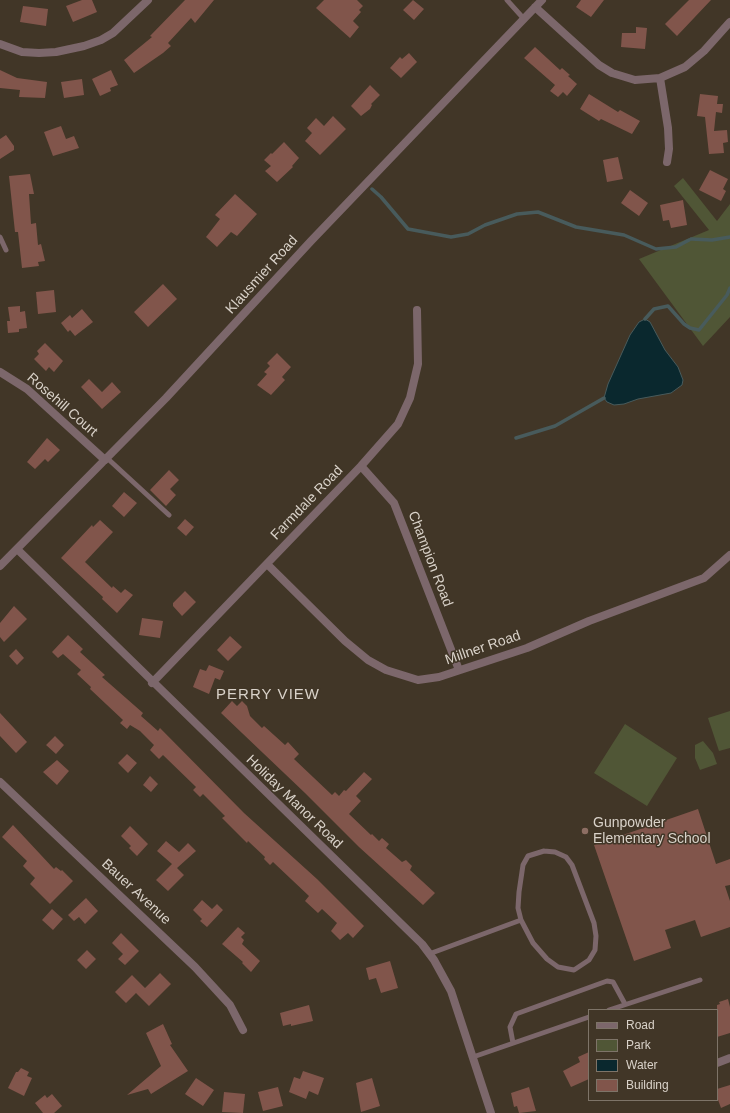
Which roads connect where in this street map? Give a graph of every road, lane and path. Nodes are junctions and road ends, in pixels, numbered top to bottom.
1 (148, 0) edge
2 (507, 0) edge
3 (542, 0) edge
4 (535, 7) junction
5 (524, 19) junction
6 (730, 22) edge
7 (0, 44) edge
8 (660, 78) junction
9 (667, 162) dead end
10 (0, 237) edge
11 (6, 250) dead end
12 (417, 310) dead end
13 (0, 372) edge
14 (106, 459) junction
15 (361, 466) junction
16 (169, 515) dead end
17 (17, 549) junction
18 (730, 555) edge
19 (266, 564) junction
20 (0, 566) edge
21 (459, 670) junction
22 (152, 683) junction
23 (0, 782) edge
24 (521, 920) junction
25 (430, 954) junction
26 (700, 980) dead end
27 (626, 1004) junction
28 (612, 1009) edge
29 (588, 1017) edge
30 (243, 1030) dead end
31 (513, 1044) junction
32 (473, 1057) junction
33 (730, 1058) edge
34 (718, 1063) edge
35 (491, 1113) edge

1 - 7 street
2 - 5 lane
3 - 4 street, Klausmier Road
4 - 5 street, Klausmier Road
4 - 8 street
5 - 14 street, Klausmier Road
6 - 8 street
8 - 9 street
10 - 11 lane
12 - 15 street, Farmdale Road
13 - 14 street, Rosehill Court
14 - 16 lane
14 - 17 street, Klausmier Road
15 - 19 street, Farmdale Road
15 - 21 street, Champion Road
17 - 20 street, Klausmier Road
17 - 22 street, Holiday Manor Road
18 - 21 street, Millner Road
19 - 21 street, Millner Road
19 - 22 street, Farmdale Road
22 - 25 street, Holiday Manor Road
23 - 30 street, Bauer Avenue
24 - 24 lane
24 - 25 lane
25 - 32 street, Holiday Manor Road
26 - 27 lane
27 - 28 lane
27 - 31 lane
29 - 31 lane
31 - 32 lane
32 - 35 street, Holiday Manor Road
33 - 34 street

